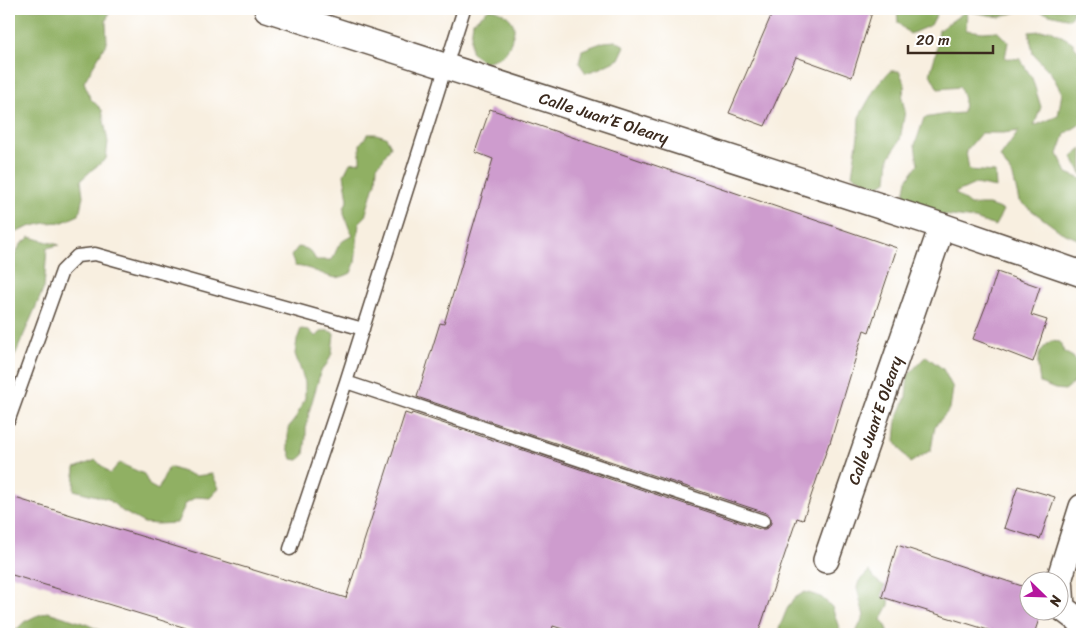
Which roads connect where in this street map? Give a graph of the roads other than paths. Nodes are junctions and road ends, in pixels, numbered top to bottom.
1 (266, 9) edge
2 (464, 9) edge
3 (445, 67) junction
4 (942, 226) junction
5 (1082, 274) edge
6 (363, 329) junction
7 (346, 382) junction
8 (9, 419) edge
9 (1082, 507) edge
10 (763, 521) dead end
11 (290, 549) dead end
12 (826, 560) dead end
13 (1082, 623) edge

1 - 3 street, Calle Juan’E Oleary
2 - 3 lane
3 - 4 street, Calle Juan’E Oleary
3 - 6 lane
4 - 5 street, Calle Juan’E Oleary
4 - 12 street, Calle Juan’E Oleary
6 - 7 lane
6 - 8 lane
7 - 10 lane
7 - 11 lane
9 - 13 street

